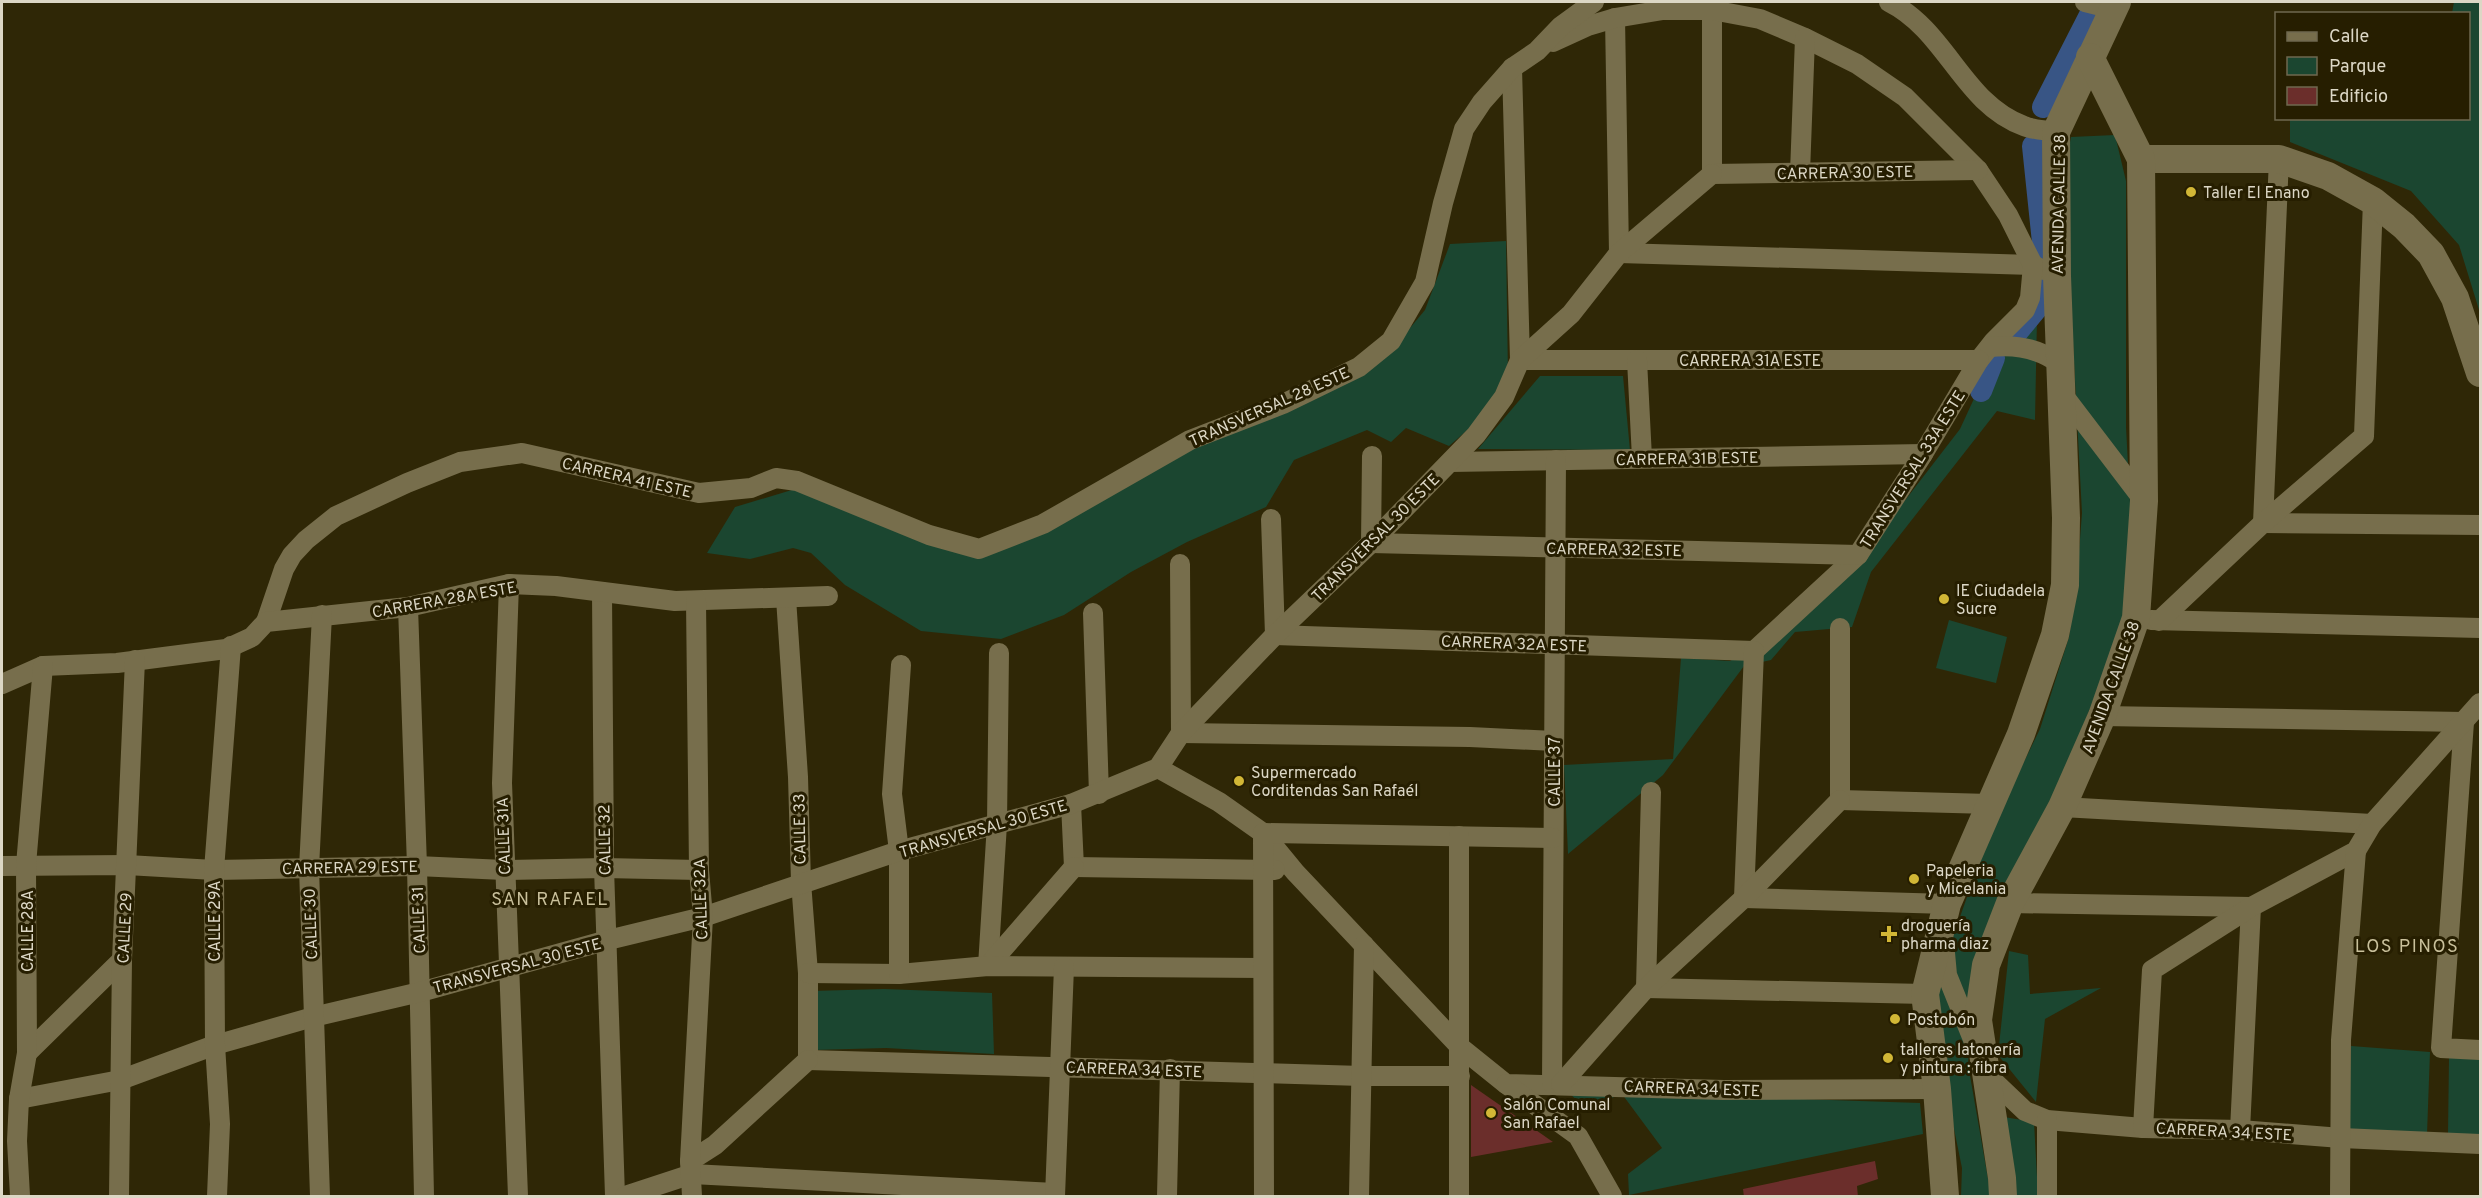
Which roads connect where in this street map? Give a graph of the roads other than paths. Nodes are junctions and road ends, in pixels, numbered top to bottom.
1 (1594, 2) edge
2 (1889, 2) edge
3 (2085, 2) edge
4 (2115, 5) edge
5 (1712, 10) junction
6 (1615, 18) junction
7 (1805, 38) junction
8 (1537, 51) junction
9 (2090, 57) junction
10 (1512, 68) junction
11 (2056, 132) junction
12 (2141, 159) junction
13 (2279, 159) junction
14 (1978, 170) junction
15 (1800, 173) junction
16 (1712, 174) junction
17 (2373, 201) junction
18 (1619, 253) junction
19 (2045, 270) junction
20 (1984, 353) junction
21 (1520, 360) junction
22 (1637, 360) junction
23 (2060, 364) junction
24 (2481, 373) edge
25 (2061, 392) junction
26 (1923, 454) junction
27 (1372, 456) dead end
28 (1642, 458) junction
29 (1556, 460) junction
30 (1451, 462) junction
31 (2144, 501) junction
32 (1271, 519) dead end
33 (2263, 523) junction
34 (1043, 524) joint
35 (2481, 525) edge
36 (1371, 543) junction
37 (1555, 548) junction
38 (1858, 555) junction
39 (1180, 564) dead end
40 (509, 584) junction
41 (602, 592) junction
42 (828, 596) dead end
43 (786, 598) junction
44 (696, 601) junction
45 (408, 608) junction
46 (1093, 614) dead end
47 (322, 615) junction
48 (2147, 619) junction
49 (266, 622) junction
50 (1840, 628) dead end
51 (2481, 628) edge
52 (1275, 635) junction
53 (1555, 644) junction
54 (231, 646) junction
55 (1754, 651) junction
56 (999, 654) dead end
57 (135, 660) junction
58 (901, 665) dead end
59 (43, 666) junction
60 (2, 684) edge
61 (2481, 703) edge
62 (2102, 716) junction
63 (2464, 722) junction
64 (1181, 733) junction
65 (1554, 741) junction
66 (1158, 768) junction
67 (1652, 792) dead end
68 (1099, 794) junction
69 (1840, 800) junction
70 (1071, 804) junction
71 (1990, 804) junction
72 (2062, 807) junction
73 (997, 824) junction
74 (2372, 824) junction
75 (1263, 833) junction
76 (1459, 836) junction
77 (1553, 838) junction
78 (899, 851) junction
79 (2356, 851) junction
80 (26, 865) junction
81 (127, 865) junction
82 (2, 866) edge
83 (417, 866) junction
84 (1074, 867) junction
85 (309, 868) junction
86 (604, 868) junction
87 (1263, 868) junction
88 (214, 870) junction
89 (504, 870) junction
90 (699, 870) junction
91 (1295, 872) junction
92 (801, 882) junction
93 (1744, 898) junction
94 (2010, 903) junction
95 (2250, 907) junction
96 (1944, 914) junction
97 (703, 916) junction
98 (608, 940) junction
99 (1364, 945) junction
100 (122, 960) junction
101 (987, 966) junction
102 (1064, 967) junction
103 (508, 968) junction
104 (1263, 968) junction
105 (808, 973) junction
106 (899, 974) junction
107 (1646, 988) junction
108 (420, 992) junction
109 (1925, 994) junction
110 (313, 1017) junction
111 (215, 1045) junction
112 (1460, 1047) junction
113 (2481, 1050) edge
114 (27, 1053) junction
115 (808, 1060) junction
116 (1060, 1066) junction
117 (1170, 1069) junction
118 (1985, 1073) junction
119 (1264, 1074) junction
120 (1362, 1076) junction
121 (1460, 1076) junction
122 (120, 1080) junction
123 (1506, 1084) junction
124 (1556, 1084) junction
125 (1937, 1089) junction
126 (19, 1099) junction
127 (2047, 1120) junction
128 (2143, 1128) junction
129 (2240, 1130) junction
130 (2341, 1138) junction
131 (9, 1141) edge
132 (2481, 1144) edge
133 (691, 1168) junction
134 (794, 1188) edge
135 (883, 1190) edge
136 (1055, 1195) edge
137 (20, 1197) edge
138 (119, 1197) edge
139 (217, 1197) edge
140 (320, 1197) edge
141 (424, 1197) edge
142 (518, 1197) edge
143 (615, 1197) edge
144 (625, 1197) edge
145 (692, 1197) edge
146 (1167, 1197) edge
147 (1264, 1197) edge
148 (1359, 1197) edge
149 (1459, 1197) edge
150 (1612, 1197) edge
151 (1945, 1197) edge
152 (2003, 1197) edge
153 (2047, 1197) edge
154 (2340, 1197) edge

1 - 8 street, TRANSVERSAL 28 ESTE
2 - 11 street
3 - 4 street
4 - 9 street, AVENIDA CALLE 38
5 - 6 street
5 - 7 street
5 - 16 street
6 - 8 street
6 - 18 street
7 - 14 street
7 - 15 street
8 - 10 street, TRANSVERSAL 28 ESTE
9 - 11 street, AVENIDA CALLE 38
9 - 12 street, AVENIDA CALLE 38
10 - 21 street
10 - 34 street, TRANSVERSAL 28 ESTE
11 - 19 street, AVENIDA CALLE 38
12 - 13 street
12 - 31 street, AVENIDA CALLE 38
13 - 17 street
13 - 33 street
14 - 15 street, CARRERA 30 ESTE
14 - 19 street
15 - 16 street, CARRERA 30 ESTE
16 - 18 street, TRANSVERSAL 30 ESTE
17 - 24 street
17 - 33 street
18 - 19 street
18 - 21 street, TRANSVERSAL 30 ESTE
19 - 20 street, TRANSVERSAL 33A ESTE
19 - 23 street, AVENIDA CALLE 38
20 - 22 street, CARRERA 31A ESTE
20 - 23 street, CARRERA 31A ESTE
20 - 26 street, TRANSVERSAL 33A ESTE
21 - 22 street, CARRERA 31A ESTE
21 - 30 street, TRANSVERSAL 30 ESTE
22 - 28 street
23 - 25 street, AVENIDA CALLE 38
25 - 31 street
25 - 71 street, AVENIDA CALLE 38
26 - 28 street, CARRERA 31B ESTE
26 - 38 street, TRANSVERSAL 33A ESTE
27 - 36 street
28 - 29 street, CARRERA 31B ESTE
29 - 30 street, CARRERA 31B ESTE
29 - 37 street, CALLE 37
30 - 36 street, TRANSVERSAL 30 ESTE
31 - 48 street, AVENIDA CALLE 38
32 - 52 street
33 - 35 street
33 - 48 street
34 - 49 street, CARRERA 41 ESTE
36 - 37 street, CARRERA 32 ESTE
36 - 52 street, TRANSVERSAL 30 ESTE
37 - 38 street, CARRERA 32 ESTE
37 - 53 street, CALLE 37
38 - 55 street, TRANSVERSAL 33A ESTE
39 - 64 street
40 - 41 street, CARRERA 28A ESTE
40 - 45 street, CARRERA 28A ESTE
40 - 89 street, CALLE 31A
41 - 44 street, CARRERA 28A ESTE
41 - 86 street, CALLE 32
42 - 43 street, CARRERA 28A ESTE
43 - 44 street, CARRERA 28A ESTE
43 - 92 street, CALLE 33
44 - 90 street, CALLE 32A
45 - 47 street, CARRERA 28A ESTE
45 - 83 street, CALLE 31
46 - 68 street
47 - 49 street, CARRERA 28A ESTE
47 - 85 street, CALLE 30
48 - 51 street
48 - 62 street, AVENIDA CALLE 38
49 - 54 street
50 - 69 street
52 - 53 street, CARRERA 32A ESTE
52 - 64 street, TRANSVERSAL 30 ESTE
53 - 55 street, CARRERA 32A ESTE
53 - 65 street, CALLE 37
54 - 57 street
54 - 88 street, CALLE 29A
55 - 93 street
56 - 73 street
57 - 59 street
57 - 81 street, CALLE 29
58 - 78 street
59 - 60 street
59 - 80 street, CALLE 28A
61 - 63 street
62 - 63 street
62 - 72 street, AVENIDA CALLE 38
63 - 74 street
63 - 113 street
64 - 65 street
64 - 66 street, TRANSVERSAL 30 ESTE
65 - 77 street, CALLE 37
66 - 68 street, TRANSVERSAL 30 ESTE
66 - 75 street
67 - 107 street
68 - 70 street, TRANSVERSAL 30 ESTE
69 - 71 street
69 - 93 street
70 - 73 street, TRANSVERSAL 30 ESTE
70 - 84 street
71 - 96 street, AVENIDA CALLE 38
72 - 74 street
72 - 94 street, AVENIDA CALLE 38
73 - 78 street, TRANSVERSAL 30 ESTE
73 - 101 street
74 - 79 street
75 - 76 street
75 - 87 street
75 - 91 street
76 - 77 street
76 - 112 street
77 - 124 street, CALLE 37
78 - 92 street, TRANSVERSAL 30 ESTE
78 - 106 street
79 - 95 street
79 - 130 street
80 - 81 street, CARRERA 29 ESTE
80 - 82 street, CARRERA 29 ESTE
80 - 114 street, CALLE 28A
81 - 88 street, CARRERA 29 ESTE
81 - 100 street, CALLE 29
83 - 85 street, CARRERA 29 ESTE
83 - 89 street, CARRERA 29 ESTE
83 - 108 street, CALLE 31
84 - 87 street
84 - 101 street
85 - 88 street, CARRERA 29 ESTE
85 - 110 street, CALLE 30
86 - 89 street, CARRERA 29 ESTE
86 - 90 street, CARRERA 29 ESTE
86 - 98 street, CALLE 32
87 - 91 street
87 - 104 street
88 - 111 street, CALLE 29A
89 - 103 street, CALLE 31A
90 - 97 street, CALLE 32A
91 - 99 street
92 - 97 street, TRANSVERSAL 30 ESTE
92 - 105 street, CALLE 33
93 - 96 street
93 - 107 street
94 - 95 street
94 - 118 street, AVENIDA CALLE 38
95 - 128 street
95 - 129 street
96 - 109 street, AVENIDA CALLE 38
96 - 118 street
97 - 98 street, TRANSVERSAL 30 ESTE
97 - 133 street, CALLE 32A
98 - 103 street, TRANSVERSAL 30 ESTE
98 - 143 street, CALLE 32
99 - 112 street
99 - 120 street
100 - 114 street
100 - 122 street, CALLE 29
101 - 102 street
101 - 106 street
102 - 104 street
102 - 116 street
103 - 108 street, TRANSVERSAL 30 ESTE
103 - 142 street, CALLE 31A
104 - 119 street
105 - 106 street
105 - 115 street, CALLE 33
107 - 109 street
107 - 124 street
108 - 110 street, TRANSVERSAL 30 ESTE
108 - 141 street, CALLE 31
109 - 125 street, AVENIDA CALLE 38
110 - 111 street, TRANSVERSAL 30 ESTE
110 - 140 street, CALLE 30
111 - 122 street, TRANSVERSAL 30 ESTE
111 - 139 street, CALLE 29A
112 - 121 street
112 - 123 street
114 - 126 street, CALLE 28A
115 - 116 street, CARRERA 34 ESTE
115 - 133 street
116 - 117 street, CARRERA 34 ESTE
116 - 136 street
117 - 119 street, CARRERA 34 ESTE
117 - 146 street
118 - 127 street, CARRERA 34 ESTE
118 - 152 street, AVENIDA CALLE 38
119 - 120 street, CARRERA 34 ESTE
119 - 147 street
120 - 121 street, CARRERA 34 ESTE
120 - 148 street
121 - 149 street
122 - 126 street, TRANSVERSAL 30 ESTE
122 - 138 street, CALLE 29
123 - 124 street, CARRERA 34 ESTE
123 - 150 street
124 - 125 street, CARRERA 34 ESTE
125 - 151 street, AVENIDA CALLE 38
126 - 131 street, CALLE 28A
127 - 128 street, CARRERA 34 ESTE
127 - 153 street
128 - 129 street, CARRERA 34 ESTE
129 - 130 street, CARRERA 34 ESTE
130 - 132 street, CARRERA 34 ESTE
130 - 154 street
131 - 137 street, CALLE 28A
133 - 134 street
133 - 144 street
133 - 145 street, CALLE 32A
134 - 135 street
135 - 136 street

